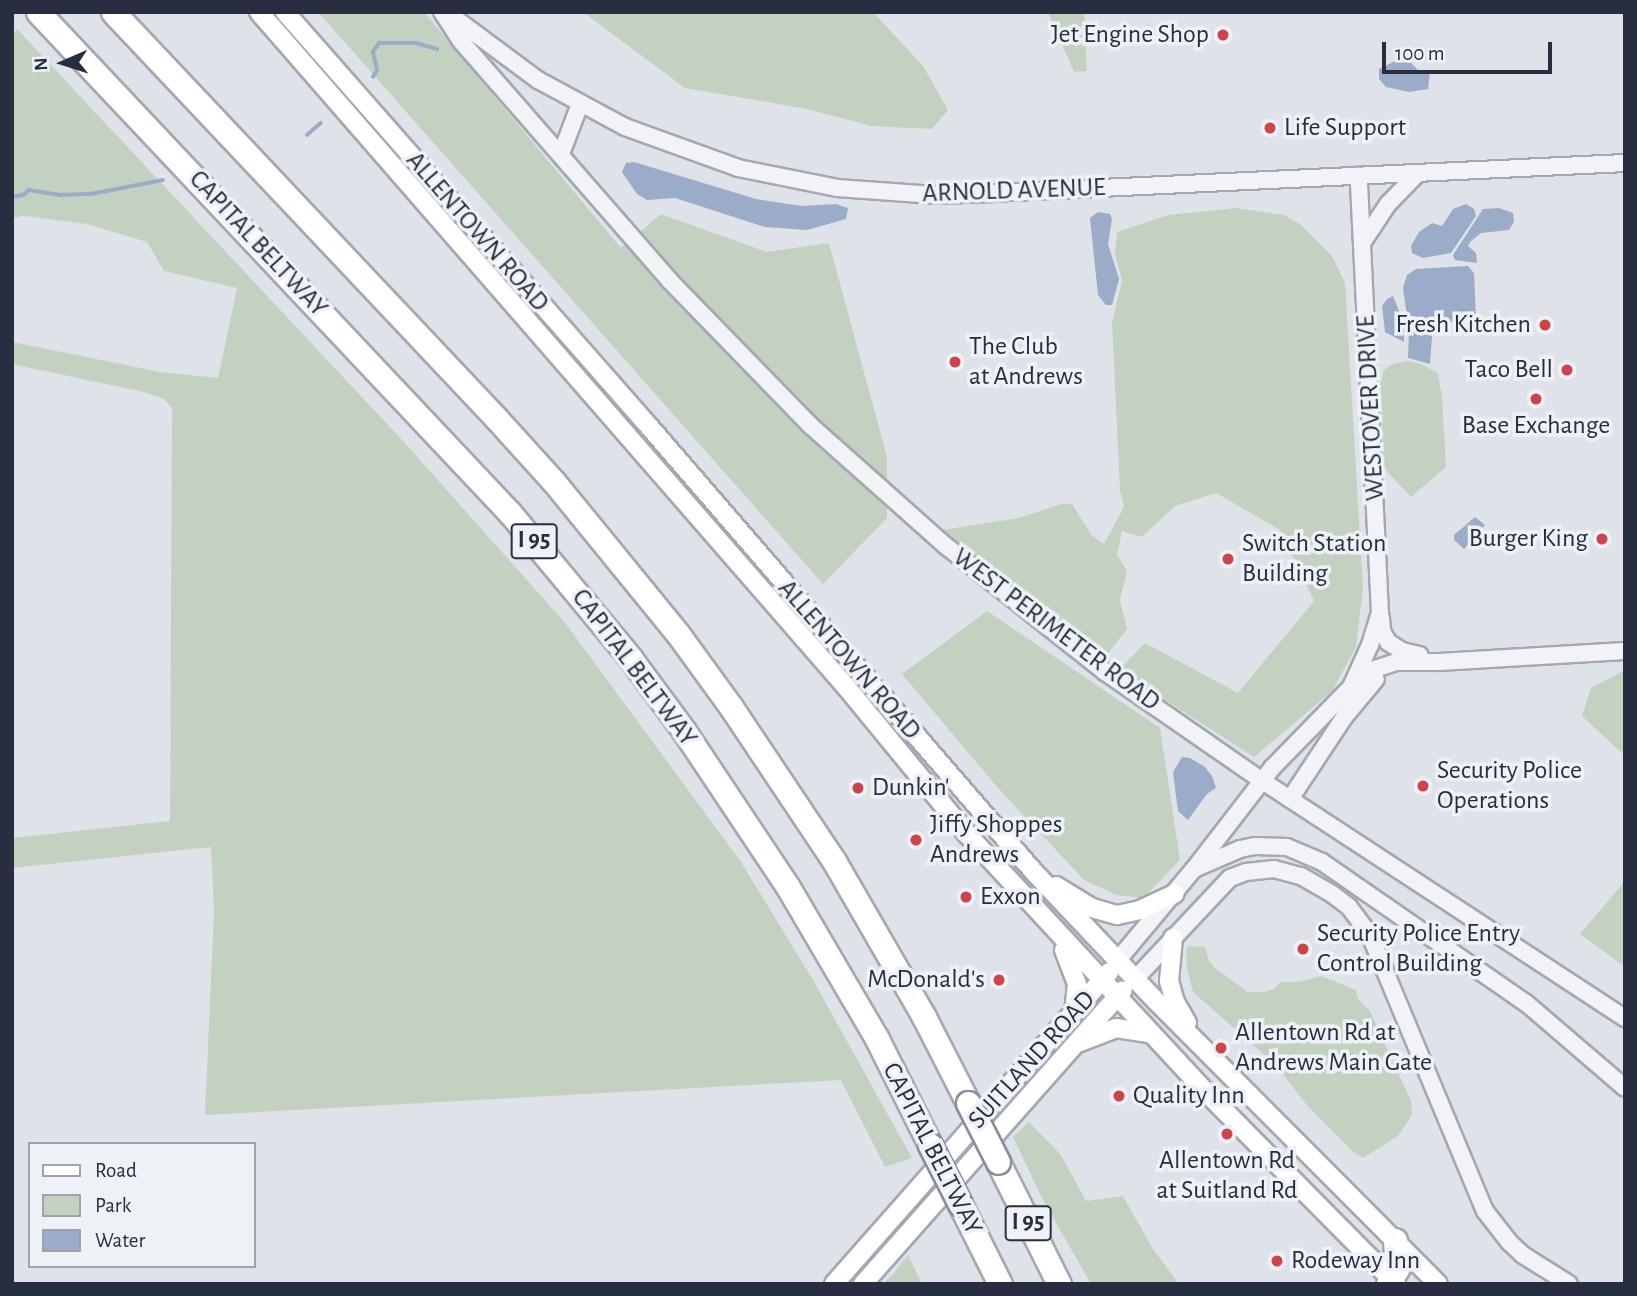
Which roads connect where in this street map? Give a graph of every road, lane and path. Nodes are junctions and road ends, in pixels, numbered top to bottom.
1 (38, 12) edge
2 (113, 12) edge
3 (259, 12) edge
4 (285, 12) edge
5 (442, 12) edge
6 (448, 12) edge
7 (580, 104) junction
8 (561, 154) junction
9 (1625, 163) edge
10 (1418, 173) junction
11 (1359, 177) junction
12 (474, 229) junction
13 (458, 242) junction
14 (1362, 243) junction
15 (1380, 612) junction
16 (1374, 633) junction
17 (1625, 651) edge
18 (1439, 662) junction
19 (1402, 665) junction
20 (863, 674) junction
21 (1351, 687) junction
22 (847, 688) junction
23 (1261, 780) junction
24 (1290, 799) junction
25 (1194, 869) junction
26 (1034, 872) junction
27 (1174, 894) junction
28 (1059, 937) junction
29 (1173, 938) junction
30 (1117, 961) junction
31 (1135, 979) junction
32 (1101, 981) junction
33 (1117, 997) junction
34 (1074, 1013) junction
35 (1625, 1018) edge
36 (1152, 1034) junction
37 (1074, 1045) junction
38 (1201, 1047) junction
39 (1625, 1088) edge
40 (1395, 1240) junction
41 (1392, 1283) edge
42 (834, 1284) edge
43 (863, 1284) edge
44 (1000, 1284) edge
45 (1059, 1284) edge
46 (1438, 1284) edge
47 (1569, 1284) edge

1 - 44 highway, CAPITAL BELTWAY / I 95, bridge
2 - 45 highway, CAPITAL BELTWAY / I 95, bridge
3 - 13 main road, ALLENTOWN ROAD
4 - 12 main road, ALLENTOWN ROAD
5 - 8 street, WEST PERIMETER ROAD
6 - 7 street, ARNOLD AVENUE
7 - 8 street
7 - 11 street, ARNOLD AVENUE
8 - 23 street, WEST PERIMETER ROAD
9 - 10 street, ARNOLD AVENUE
10 - 11 street, ARNOLD AVENUE
10 - 14 street
11 - 14 street, WESTOVER DRIVE
12 - 13 main road
12 - 20 main road, ALLENTOWN ROAD
13 - 22 main road, ALLENTOWN ROAD
14 - 15 street, WESTOVER DRIVE
15 - 16 street, WESTOVER DRIVE
15 - 18 street
16 - 19 street
16 - 21 street, WESTOVER DRIVE
17 - 18 street
18 - 19 street
19 - 21 street
19 - 24 street
20 - 22 main road
20 - 26 main road, ALLENTOWN ROAD
21 - 23 street, WESTOVER DRIVE
22 - 28 main road, ALLENTOWN ROAD
23 - 24 street, WEST PERIMETER ROAD
23 - 25 street, WESTOVER DRIVE
24 - 35 street, WEST PERIMETER ROAD
25 - 27 street, WESTOVER DRIVE
25 - 39 street
26 - 27 main road
26 - 30 main road, ALLENTOWN ROAD
27 - 30 street, WESTOVER DRIVE
28 - 32 main road, ALLENTOWN ROAD
28 - 34 main road
29 - 31 street
29 - 38 main road
29 - 47 street
30 - 31 main road, ALLENTOWN ROAD
30 - 32 main road, SUITLAND ROAD
31 - 33 main road, SUITLAND ROAD
31 - 38 main road, ALLENTOWN ROAD
32 - 33 main road, ALLENTOWN ROAD
32 - 34 main road, SUITLAND ROAD
33 - 36 main road, ALLENTOWN ROAD
33 - 37 main road, SUITLAND ROAD
34 - 42 main road, SUITLAND ROAD
36 - 37 main road
36 - 41 main road, ALLENTOWN ROAD
37 - 43 main road, SUITLAND ROAD
38 - 40 main road, ALLENTOWN ROAD
40 - 41 highway
40 - 46 main road, ALLENTOWN ROAD

